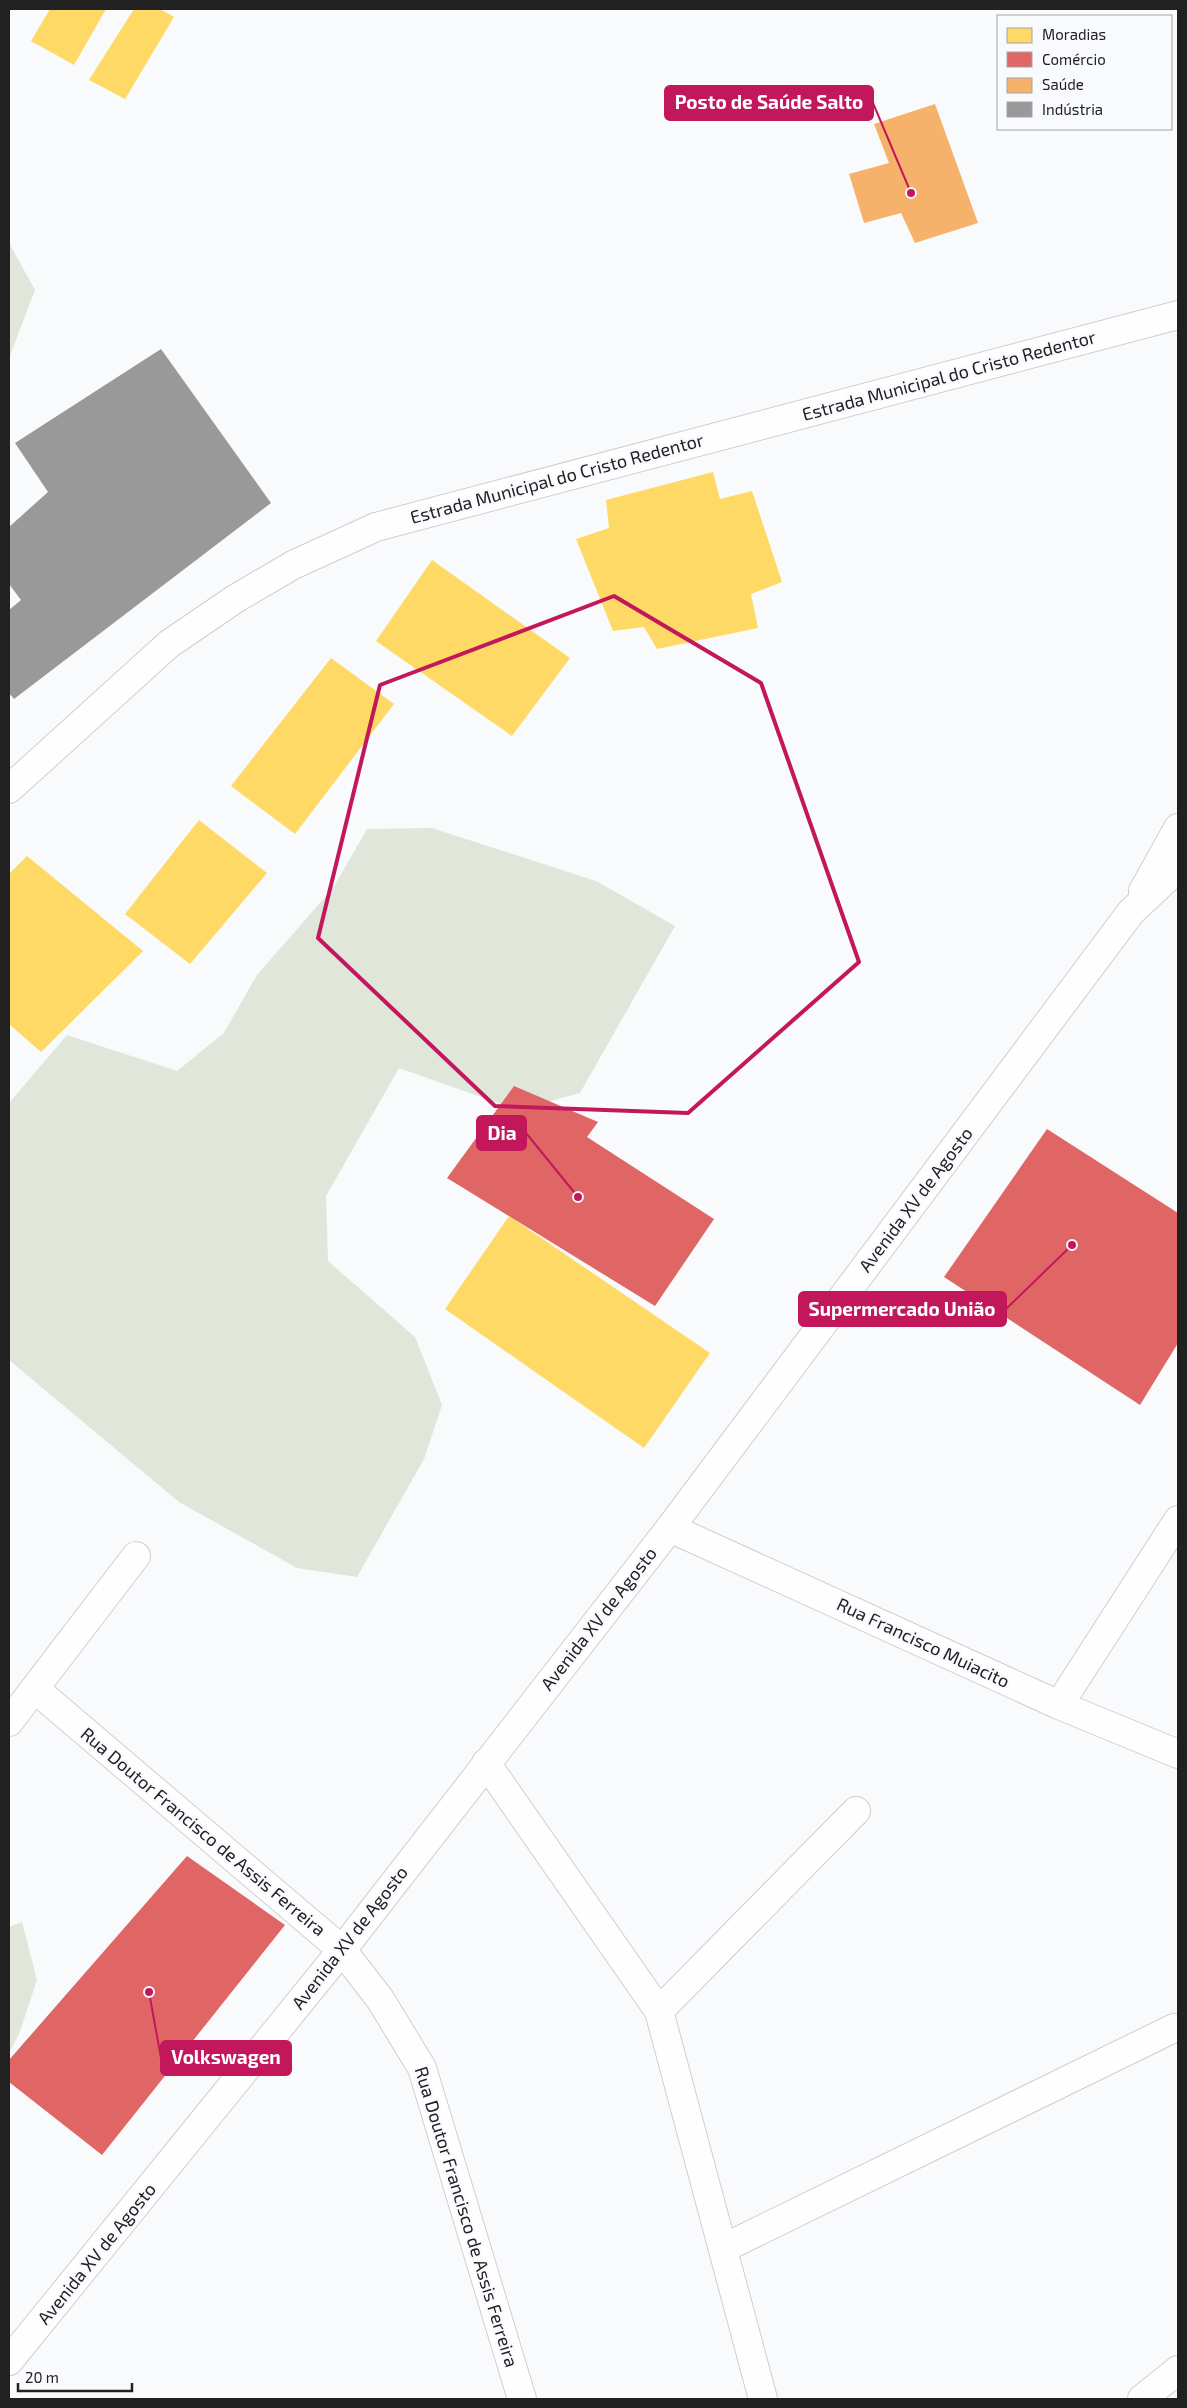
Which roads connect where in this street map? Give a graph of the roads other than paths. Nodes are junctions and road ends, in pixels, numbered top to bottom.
1 (1178, 316) edge
2 (9, 789) edge
3 (1178, 828) edge
4 (1178, 868) edge
5 (1131, 912) junction
6 (1178, 1520) edge
7 (670, 1528) junction
8 (136, 1556) dead end
9 (35, 1689) junction
10 (1058, 1705) junction
11 (9, 1722) edge
12 (1178, 1754) edge
13 (486, 1762) junction
14 (856, 1812) dead end
15 (342, 1950) junction
16 (659, 2011) junction
17 (1174, 2028) dead end
18 (724, 2248) junction
19 (9, 2361) edge
20 (1178, 2370) edge
21 (522, 2399) edge
22 (763, 2399) edge
23 (1142, 2399) edge

1 - 2 street, Estrada Municipal do Cristo Redentor
3 - 5 street
4 - 5 street, Avenida XV de Agosto
5 - 7 street, Avenida XV de Agosto
6 - 10 street
7 - 10 street, Rua Francisco Muiacito
7 - 13 street, Avenida XV de Agosto
8 - 9 street
9 - 11 street
9 - 15 street, Rua Doutor Francisco de Assis Ferreira
10 - 12 street, Rua Francisco Muiacito
13 - 15 street, Avenida XV de Agosto
13 - 16 street
14 - 16 street
15 - 19 street, Avenida XV de Agosto
15 - 21 street, Rua Doutor Francisco de Assis Ferreira
16 - 18 street
17 - 18 street
18 - 22 street
20 - 23 street

